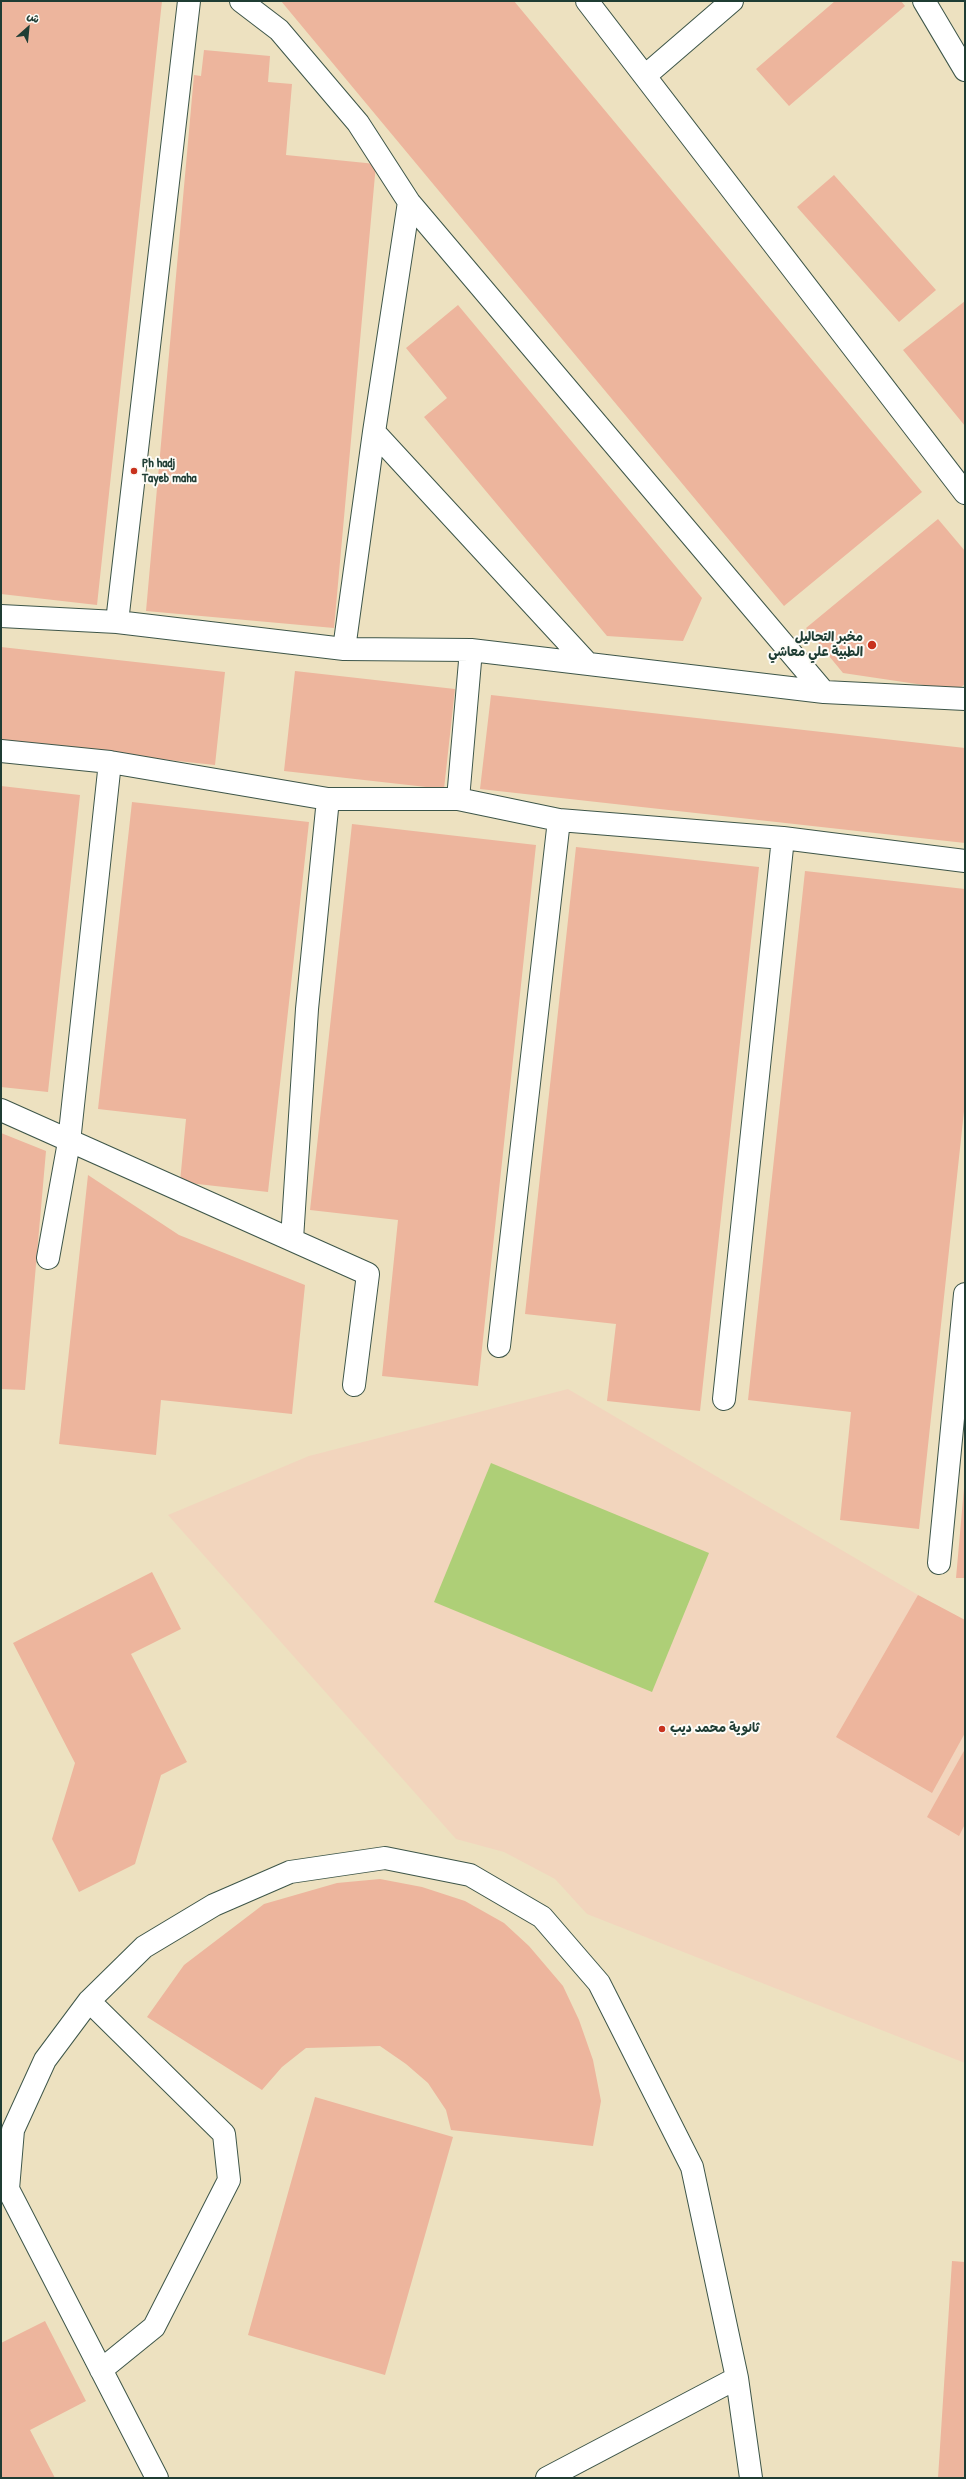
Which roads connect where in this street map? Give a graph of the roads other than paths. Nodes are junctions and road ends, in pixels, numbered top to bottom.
1 (189, 1) edge
2 (241, 1) edge
3 (587, 1) edge
4 (732, 1) edge
5 (924, 1) edge
6 (965, 70) edge
7 (645, 76) junction
8 (409, 202) junction
9 (374, 432) junction
10 (965, 493) edge
11 (1, 616) edge
12 (117, 622) junction
13 (344, 649) junction
14 (471, 650) junction
15 (588, 664) junction
16 (824, 692) junction
17 (965, 699) edge
18 (1, 751) edge
19 (110, 762) junction
20 (328, 799) junction
21 (458, 799) junction
22 (559, 820) junction
23 (783, 838) junction
24 (965, 861) edge
25 (1, 1110) edge
26 (69, 1142) junction
27 (292, 1238) junction
28 (48, 1258) dead end
29 (965, 1294) edge
30 (499, 1346) dead end
31 (354, 1385) dead end
32 (724, 1399) dead end
33 (939, 1563) dead end
34 (89, 2001) junction
35 (100, 2370) junction
36 (737, 2378) junction
37 (157, 2478) edge
38 (547, 2478) edge
39 (751, 2478) edge

1 - 12 street
2 - 8 street
3 - 7 street
4 - 7 street
5 - 6 street
7 - 10 street
8 - 9 street
8 - 16 street
9 - 13 street
9 - 15 street
11 - 12 street
12 - 13 street
13 - 14 street
14 - 15 street
14 - 21 street
15 - 16 street
16 - 17 street
18 - 19 street
19 - 20 street
19 - 26 street
20 - 21 street
20 - 27 street
21 - 22 street
22 - 23 street
22 - 30 street
23 - 24 street
23 - 32 street
25 - 26 street
26 - 27 street
26 - 28 street
27 - 31 street
29 - 33 street
34 - 35 street
34 - 35 street
34 - 36 street
35 - 37 street
36 - 38 street
36 - 39 street

